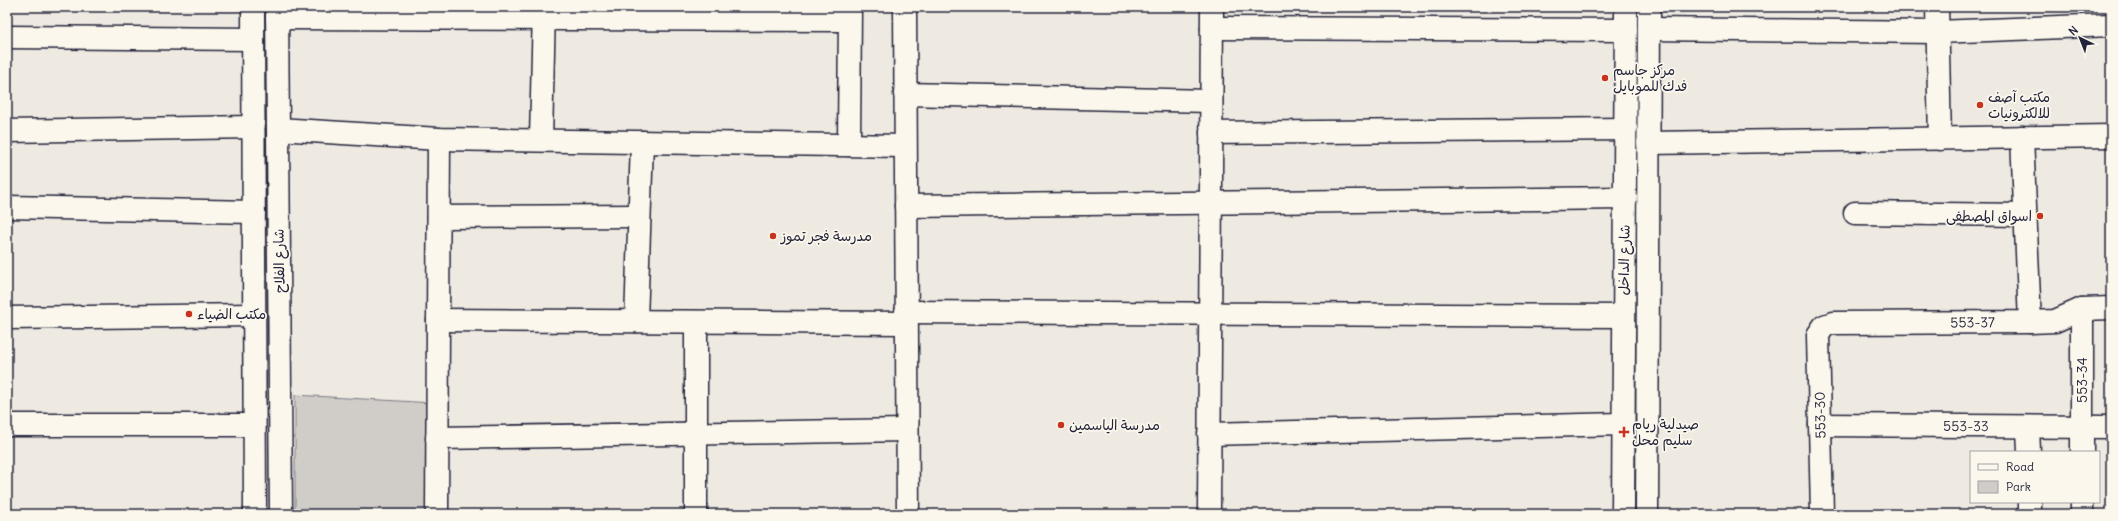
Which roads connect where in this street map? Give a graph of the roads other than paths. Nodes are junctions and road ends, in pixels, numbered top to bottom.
1 (253, 7) edge
2 (905, 7) edge
3 (1212, 7) edge
4 (1626, 7) edge
5 (1649, 7) edge
6 (1937, 7) edge
7 (277, 13) edge
8 (544, 13) edge
9 (849, 13) edge
10 (2111, 25) edge
11 (1212, 28) junction
12 (1626, 30) junction
13 (1649, 30) junction
14 (1937, 32) junction
15 (7, 37) edge
16 (253, 39) junction
17 (905, 94) junction
18 (1211, 101) junction
19 (253, 127) junction
20 (278, 129) junction
21 (1626, 129) junction
22 (7, 131) edge
23 (1211, 134) junction
24 (2111, 136) edge
25 (2022, 137) junction
26 (440, 139) junction
27 (1940, 139) junction
28 (541, 140) junction
29 (642, 142) junction
30 (1648, 143) junction
31 (849, 145) junction
32 (905, 146) junction
33 (1626, 198) junction
34 (1211, 202) junction
35 (906, 206) junction
36 (7, 207) edge
37 (254, 212) junction
38 (1856, 213) dead end
39 (2025, 215) junction
40 (639, 216) junction
41 (439, 217) junction
42 (2111, 308) edge
43 (2082, 309) junction
44 (1210, 312) junction
45 (254, 315) junction
46 (1623, 316) junction
47 (906, 317) junction
48 (7, 318) edge
49 (438, 320) junction
50 (636, 321) junction
51 (696, 322) junction
52 (2030, 322) junction
53 (1833, 323) joint
54 (1623, 424) junction
55 (7, 425) edge
56 (254, 425) junction
57 (1820, 425) junction
58 (2028, 427) junction
59 (2082, 427) junction
60 (2111, 427) edge
61 (907, 430) junction
62 (696, 433) junction
63 (1209, 434) junction
64 (437, 438) junction
65 (2028, 451) edge
66 (2082, 451) edge
67 (2030, 503) edge
68 (2082, 503) edge
69 (254, 514) edge
70 (281, 514) edge
71 (437, 514) edge
72 (696, 514) edge
73 (908, 514) edge
74 (1209, 514) edge
75 (1623, 514) edge
76 (1647, 514) edge
77 (1822, 514) edge
78 (2030, 514) edge
79 (2082, 514) edge

1 - 16 street, شارع الفلاح
2 - 17 street
3 - 11 street
4 - 12 street, شارع الداخل
5 - 13 street, شارع الداخل
6 - 14 street
7 - 8 street
7 - 20 street, شارع الفلاح
8 - 9 street
8 - 28 street
9 - 31 street
10 - 14 street
11 - 12 street
11 - 18 street
12 - 21 street, شارع الداخل
13 - 14 street
13 - 30 street, شارع الداخل
14 - 27 street
15 - 16 street
16 - 19 street, شارع الفلاح
17 - 18 street
17 - 32 street
18 - 23 street
19 - 22 street
19 - 37 street, شارع الفلاح
20 - 26 street
20 - 70 street, شارع الفلاح
21 - 23 street
21 - 33 street, شارع الداخل
23 - 34 street
24 - 25 street
25 - 27 street
25 - 39 street
26 - 28 street
26 - 41 street
27 - 30 street
28 - 29 street
29 - 31 street
29 - 40 street
30 - 76 street, شارع الداخل
31 - 32 street
32 - 35 street
33 - 34 street
33 - 46 street, شارع الداخل
34 - 35 street
34 - 44 street
35 - 47 street
36 - 37 street
37 - 45 street, شارع الفلاح
38 - 39 street
39 - 52 street
40 - 41 street
40 - 50 street
41 - 49 street
42 - 43 street, 553-37
43 - 52 street, 553-37
43 - 59 street, 553-34
44 - 46 street
44 - 47 street
44 - 63 street
45 - 48 street
45 - 56 street, شارع الفلاح
46 - 54 street, شارع الداخل
47 - 51 street
47 - 61 street
49 - 50 street
49 - 64 street
50 - 51 street
51 - 62 street
52 - 53 street, 553-37
53 - 57 street, 553-30
54 - 63 street
54 - 75 street, شارع الداخل
55 - 56 street
56 - 69 street, شارع الفلاح
57 - 58 street, 553-33
57 - 77 street, 553-30
58 - 59 street, 553-33
58 - 65 street
59 - 60 street, 553-33
59 - 66 street, 553-34
61 - 62 street
61 - 73 street
62 - 64 street
62 - 72 street
63 - 74 street
64 - 71 street
67 - 78 street
68 - 79 street

